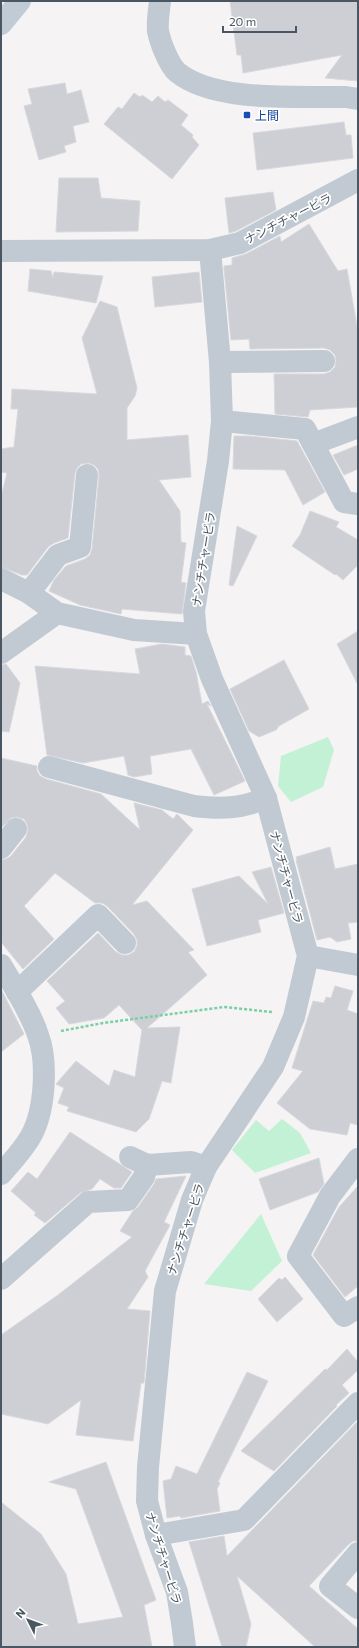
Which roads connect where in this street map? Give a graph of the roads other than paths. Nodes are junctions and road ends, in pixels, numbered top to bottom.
1 (20, 1) edge
2 (160, 1) edge
3 (1, 24) edge
4 (358, 99) edge
5 (358, 180) edge
6 (210, 250) junction
7 (1, 251) edge
8 (324, 361) dead end
9 (220, 362) junction
10 (222, 421) junction
11 (358, 427) edge
12 (313, 444) junction
13 (87, 475) dead end
14 (358, 504) edge
15 (1, 579) edge
16 (29, 593) junction
17 (57, 613) junction
18 (196, 634) junction
19 (1, 653) edge
20 (49, 767) dead end
21 (266, 798) junction
22 (16, 830) dead end
23 (1, 848) edge
24 (125, 943) dead end
25 (308, 956) junction
26 (358, 965) edge
27 (2, 970) edge
28 (17, 992) junction
29 (358, 1159) edge
30 (206, 1167) junction
31 (1, 1174) edge
32 (1, 1279) edge
33 (358, 1307) edge
34 (358, 1403) edge
35 (156, 1535) junction
36 (358, 1553) edge
37 (358, 1608) edge
38 (184, 1647) edge

1 - 3 main road
2 - 4 street
5 - 6 street, ナンチチャービラ
6 - 7 street
6 - 9 street, ナンチチャービラ
8 - 9 street
9 - 10 street, ナンチチャービラ
10 - 12 street
10 - 18 street, ナンチチャービラ
11 - 12 street
12 - 14 street
13 - 16 street
15 - 16 street
16 - 17 street
17 - 18 street
17 - 19 street
18 - 21 street, ナンチチャービラ
20 - 21 street
21 - 25 street, ナンチチャービラ
22 - 23 street
24 - 28 street
25 - 26 street
25 - 30 street, ナンチチャービラ
27 - 28 street
28 - 31 street
29 - 33 street
30 - 32 street
30 - 35 street, ナンチチャービラ
34 - 35 street
35 - 38 street, ナンチチャービラ
36 - 37 street

